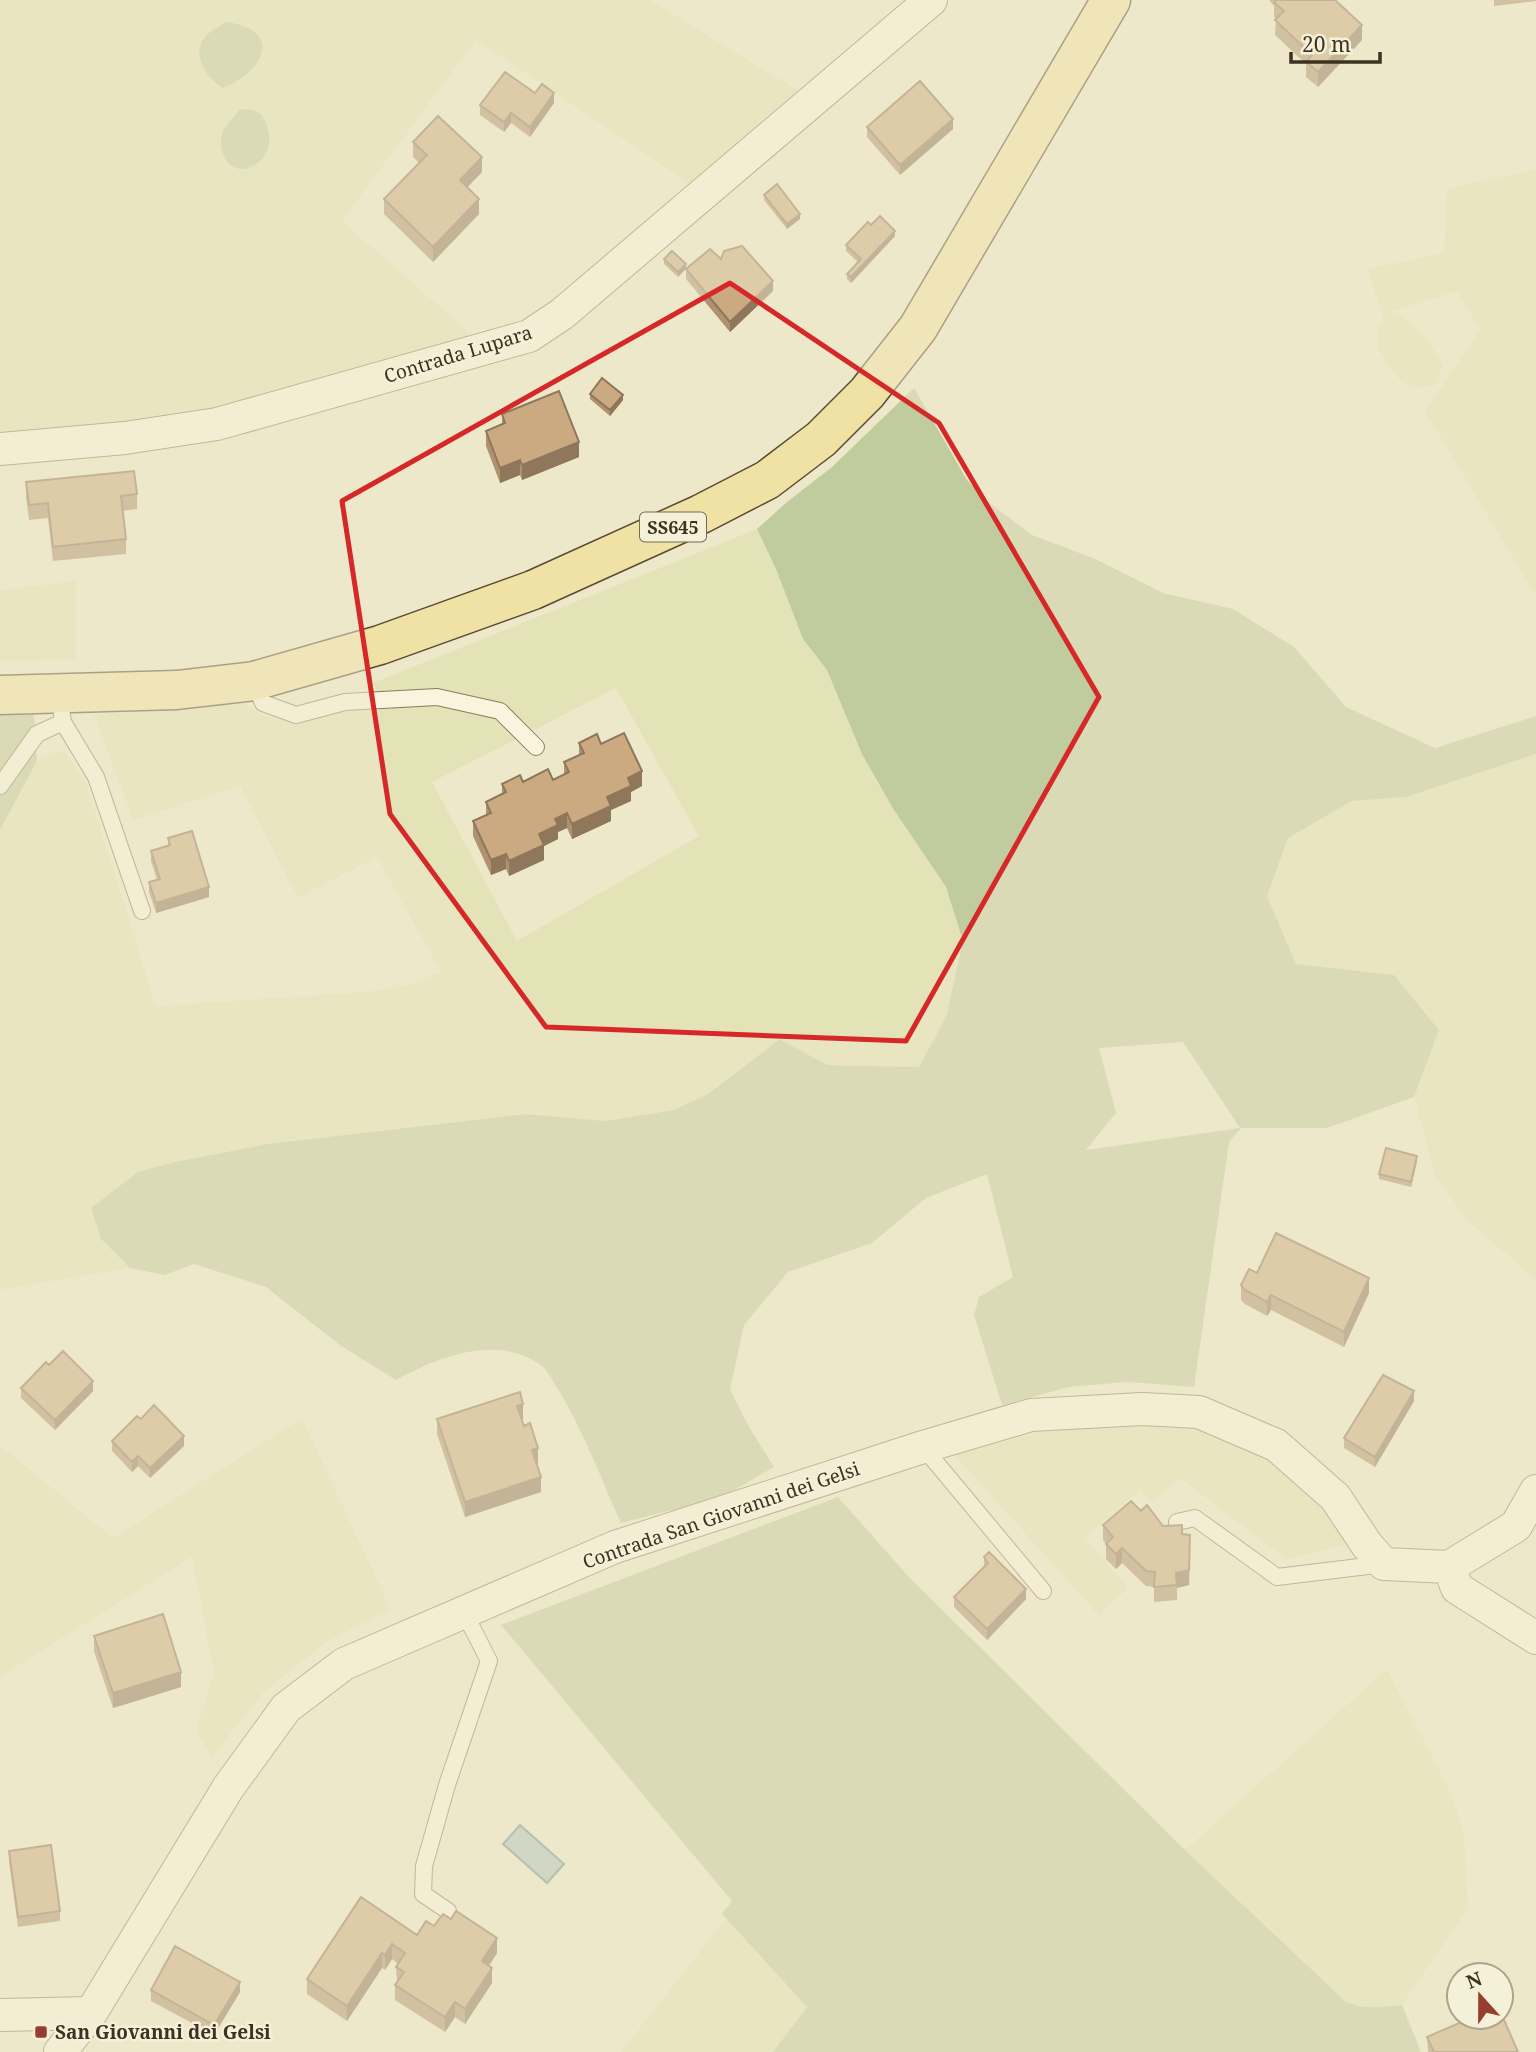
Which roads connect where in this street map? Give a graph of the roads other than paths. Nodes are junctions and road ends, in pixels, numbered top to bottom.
1 (931, 0) edge
2 (1111, 0) edge
3 (0, 449) edge
4 (254, 681) junction
5 (0, 695) edge
6 (61, 708) junction
7 (536, 747) dead end
8 (0, 786) edge
9 (142, 911) dead end
10 (923, 1447) junction
11 (1536, 1491) edge
12 (1177, 1522) edge
13 (1384, 1564) junction
14 (1449, 1567) junction
15 (1043, 1591) dead end
16 (464, 1612) junction
17 (1536, 1638) edge
18 (448, 1911) dead end
19 (91, 2012) junction
20 (0, 2015) edge
21 (60, 2052) edge

1 - 3 street, Contrada Lupara
2 - 4 main road, SS645
4 - 6 main road, SS645
4 - 7 lane
5 - 6 main road, SS645
6 - 8 lane
6 - 9 lane
10 - 13 street, Contrada San Giovanni dei Gelsi
10 - 15 lane
10 - 16 street, Contrada San Giovanni dei Gelsi
11 - 14 street
12 - 13 lane
13 - 14 street
14 - 17 street
16 - 18 lane
16 - 19 street, Contrada San Giovanni dei Gelsi
19 - 20 street
19 - 21 street, Contrada San Giovanni dei Gelsi

